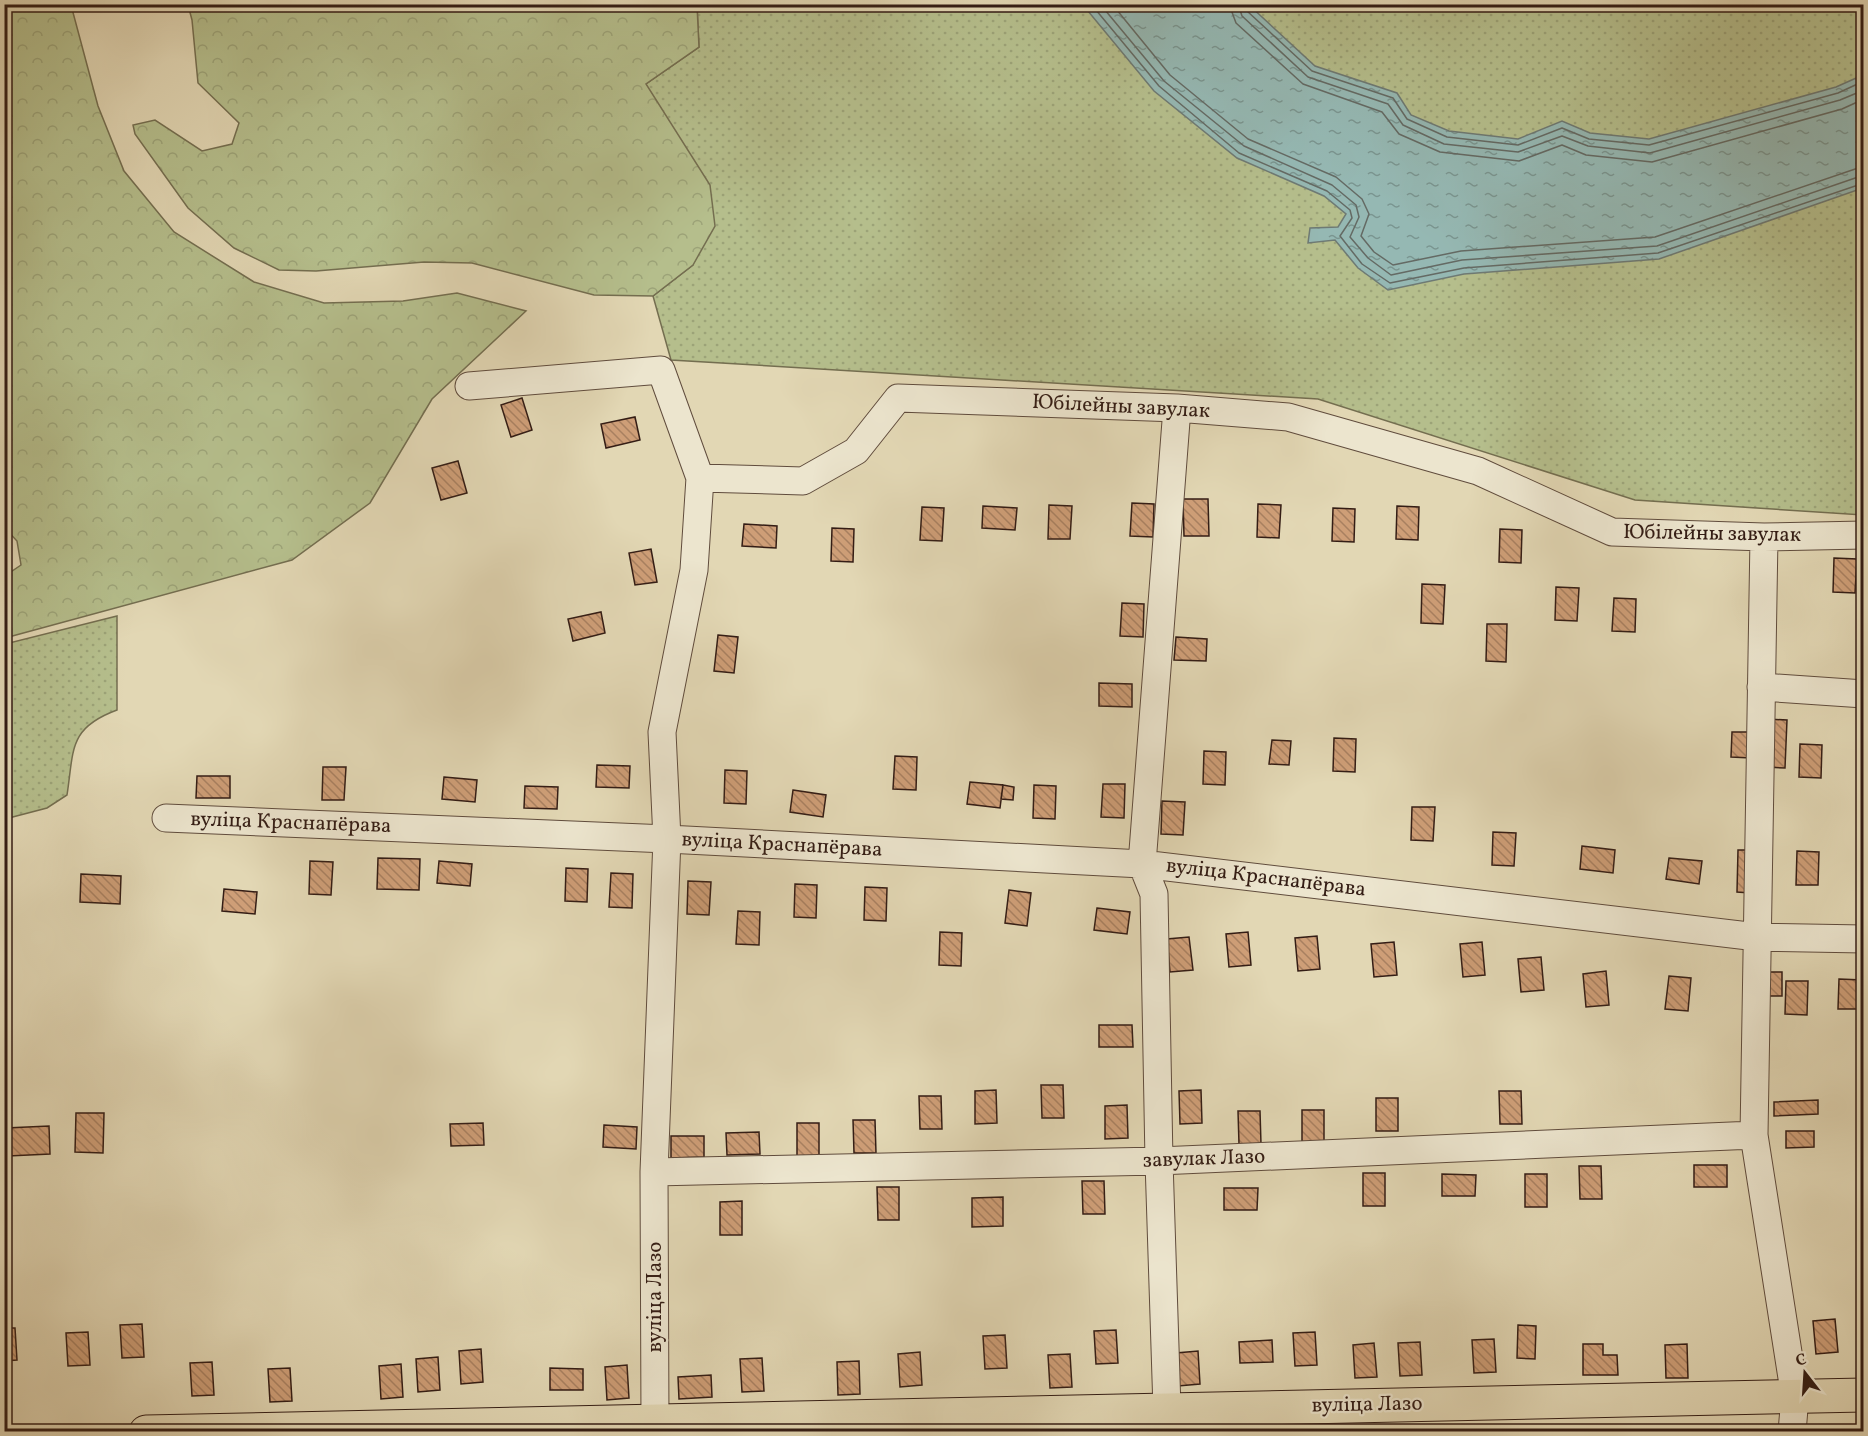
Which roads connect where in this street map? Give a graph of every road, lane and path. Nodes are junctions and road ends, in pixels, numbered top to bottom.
1 (469, 386) dead end
2 (1176, 408) junction
3 (700, 478) junction
4 (1863, 535) edge
5 (1764, 537) junction
6 (1761, 687) junction
7 (1863, 694) edge
8 (166, 818) dead end
9 (667, 839) junction
10 (1142, 864) junction
11 (1757, 937) junction
12 (1863, 939) edge
13 (1754, 1135) junction
14 (1159, 1161) junction
15 (654, 1172) junction
16 (1863, 1395) edge
17 (1795, 1397) junction
18 (1167, 1409) junction
19 (655, 1422) junction
20 (146, 1431) edge
21 (1792, 1431) edge

1 - 3 street
2 - 3 street, Юбілейны завулак
2 - 5 street, Юбілейны завулак
2 - 10 street
3 - 9 street, вуліца Краснапёрава
4 - 5 street, Юбілейны завулак
5 - 6 street
6 - 7 street
6 - 11 street
8 - 9 street, вуліца Краснапёрава
9 - 10 street, вуліца Краснапёрава
9 - 15 street, вуліца Краснапёрава
10 - 11 street, вуліца Краснапёрава
10 - 14 street
11 - 12 street, вуліца Краснапёрава
11 - 13 street
13 - 14 street, завулак Лазо
13 - 17 street
14 - 15 street, завулак Лазо
14 - 18 street
15 - 19 street, вуліца Лазо
16 - 17 main road, вуліца Лазо
17 - 18 main road, вуліца Лазо
17 - 21 street
18 - 19 main road, вуліца Лазо
19 - 20 main road, вуліца Лазо

